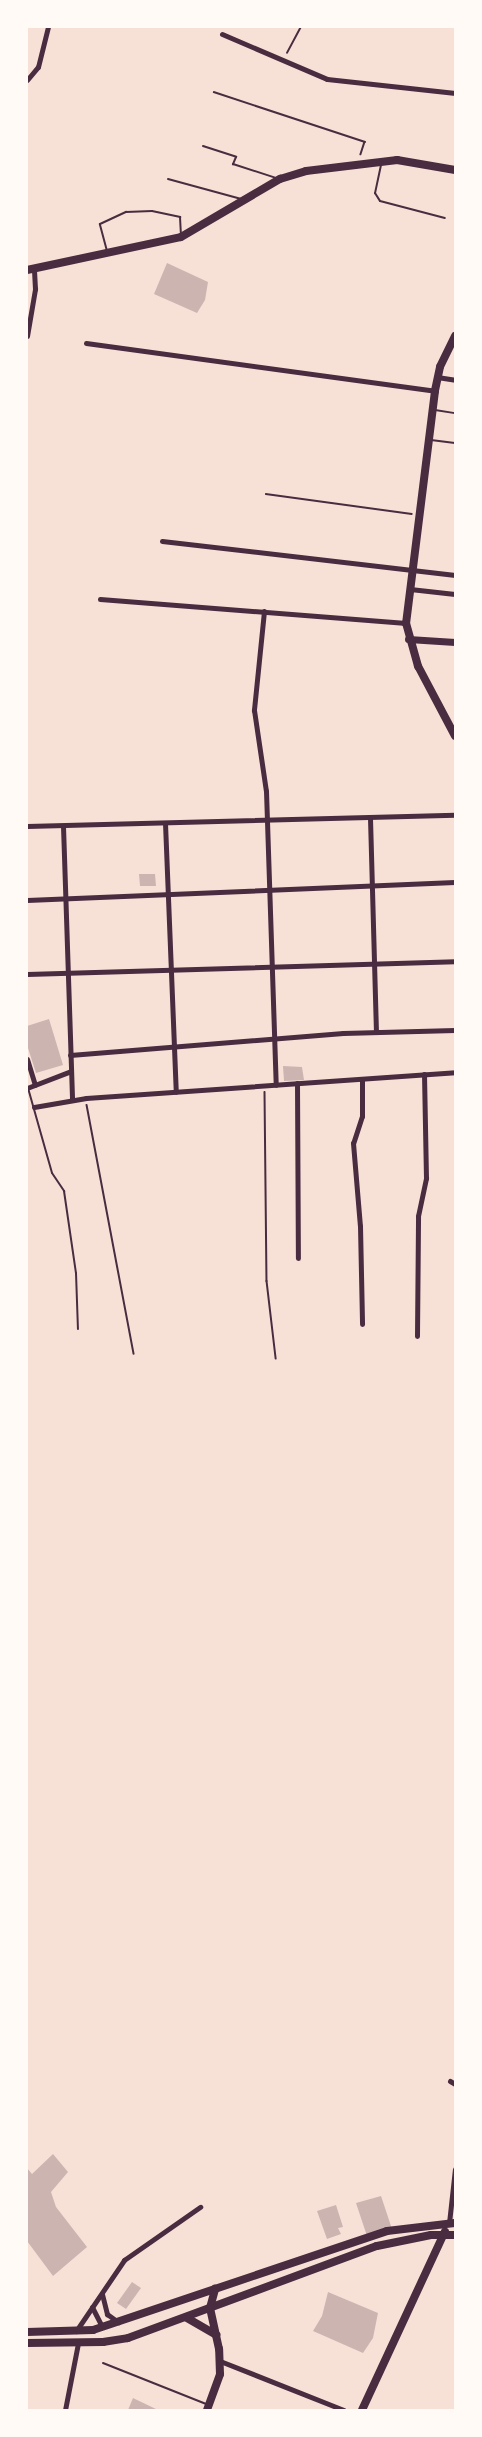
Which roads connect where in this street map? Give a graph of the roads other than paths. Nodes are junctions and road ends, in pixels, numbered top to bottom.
1 (48, 27) edge
2 (222, 34) dead end
3 (27, 80) edge
4 (455, 93) edge
5 (203, 146) dead end
6 (381, 161) junction
7 (455, 170) edge
8 (168, 179) dead end
9 (279, 179) junction
10 (244, 200) junction
11 (445, 218) dead end
12 (181, 237) junction
13 (107, 251) junction
14 (30, 270) edge
15 (27, 336) edge
16 (455, 336) edge
17 (86, 343) dead end
18 (437, 377) junction
19 (455, 380) edge
20 (435, 391) junction
21 (432, 410) junction
22 (455, 413) edge
23 (428, 439) junction
24 (455, 443) edge
25 (162, 541) dead end
26 (412, 570) junction
27 (455, 575) edge
28 (410, 589) junction
29 (455, 594) edge
30 (100, 599) dead end
31 (264, 610) junction
32 (406, 623) junction
33 (408, 639) junction
34 (455, 642) edge
35 (455, 736) edge
36 (455, 815) edge
37 (370, 818) junction
38 (267, 820) junction
39 (165, 823) junction
40 (27, 826) edge
41 (63, 826) junction
42 (455, 882) edge
43 (372, 885) junction
44 (270, 889) junction
45 (168, 892) junction
46 (65, 896) junction
47 (27, 900) edge
48 (455, 961) edge
49 (374, 963) junction
50 (272, 966) junction
51 (171, 969) junction
52 (67, 973) junction
53 (27, 974) edge
54 (455, 1030) edge
55 (376, 1032) junction
56 (275, 1039) junction
57 (174, 1046) junction
58 (70, 1055) junction
59 (27, 1059) edge
60 (71, 1071) junction
61 (455, 1072) edge
62 (424, 1074) junction
63 (362, 1080) junction
64 (297, 1083) junction
65 (276, 1084) junction
66 (35, 1085) junction
67 (28, 1088) edge
68 (176, 1092) junction
69 (72, 1100) junction
70 (34, 1107) junction
71 (298, 1258) dead end
72 (362, 1324) dead end
73 (78, 1329) dead end
74 (417, 1336) dead end
75 (455, 2169) edge
76 (200, 2207) dead end
77 (452, 2223) edge
78 (444, 2234) junction
79 (455, 2235) edge
80 (103, 2289) junction
81 (215, 2289) junction
82 (92, 2307) junction
83 (210, 2308) junction
84 (187, 2318) junction
85 (118, 2322) junction
86 (102, 2327) junction
87 (27, 2332) edge
88 (75, 2332) junction
89 (216, 2335) junction
90 (118, 2340) junction
91 (27, 2343) edge
92 (78, 2343) junction
93 (220, 2361) junction
94 (103, 2363) dead end
95 (208, 2408) edge
96 (64, 2410) edge
97 (344, 2410) edge
98 (362, 2410) edge

1 - 3 street
2 - 4 street
5 - 9 lane
6 - 7 main road
6 - 9 main road
6 - 11 lane
8 - 10 lane
9 - 10 main road
10 - 12 main road
12 - 13 main road
12 - 13 lane
13 - 14 main road
14 - 15 street
16 - 18 main road
17 - 20 street
18 - 19 street
18 - 20 main road
20 - 21 main road
21 - 22 lane
21 - 23 main road
23 - 24 lane
23 - 26 main road
25 - 26 street
26 - 27 street
26 - 28 main road
28 - 29 street
28 - 32 main road
30 - 31 street
31 - 32 street
31 - 38 street
32 - 33 main road
33 - 34 street
33 - 35 main road
36 - 37 street
37 - 38 street
37 - 43 street
38 - 39 street
38 - 44 street
39 - 41 street
39 - 45 street
40 - 41 street
41 - 46 street
42 - 43 street
43 - 44 street
43 - 49 street
44 - 45 street
44 - 50 street
45 - 46 street
45 - 51 street
46 - 47 street
46 - 52 street
48 - 49 street
49 - 50 street
49 - 55 street
50 - 51 street
50 - 56 street
51 - 52 street
51 - 57 street
52 - 53 street
52 - 58 street
54 - 55 street
55 - 56 street
56 - 57 street
56 - 65 street
57 - 58 street
57 - 68 street
58 - 60 street
59 - 66 street
60 - 66 street
60 - 69 street
61 - 62 street
62 - 63 street
62 - 74 street
63 - 64 street
63 - 72 street
64 - 65 street
64 - 71 street
65 - 68 street
66 - 67 street
67 - 70 lane
68 - 69 street
69 - 70 street
70 - 73 lane
75 - 77 street
76 - 80 street
77 - 78 main road
77 - 81 main road
78 - 79 main road
78 - 83 main road
78 - 98 main road
80 - 82 street
80 - 85 street
81 - 83 main road
81 - 85 main road
82 - 86 street
82 - 88 street
83 - 84 main road
83 - 89 main road
84 - 89 main road
84 - 90 main road
85 - 86 main road
86 - 88 main road
86 - 90 main road
87 - 88 main road
89 - 93 main road
90 - 92 main road
91 - 92 main road
92 - 96 street
93 - 95 main road
93 - 97 street
94 - 95 lane

